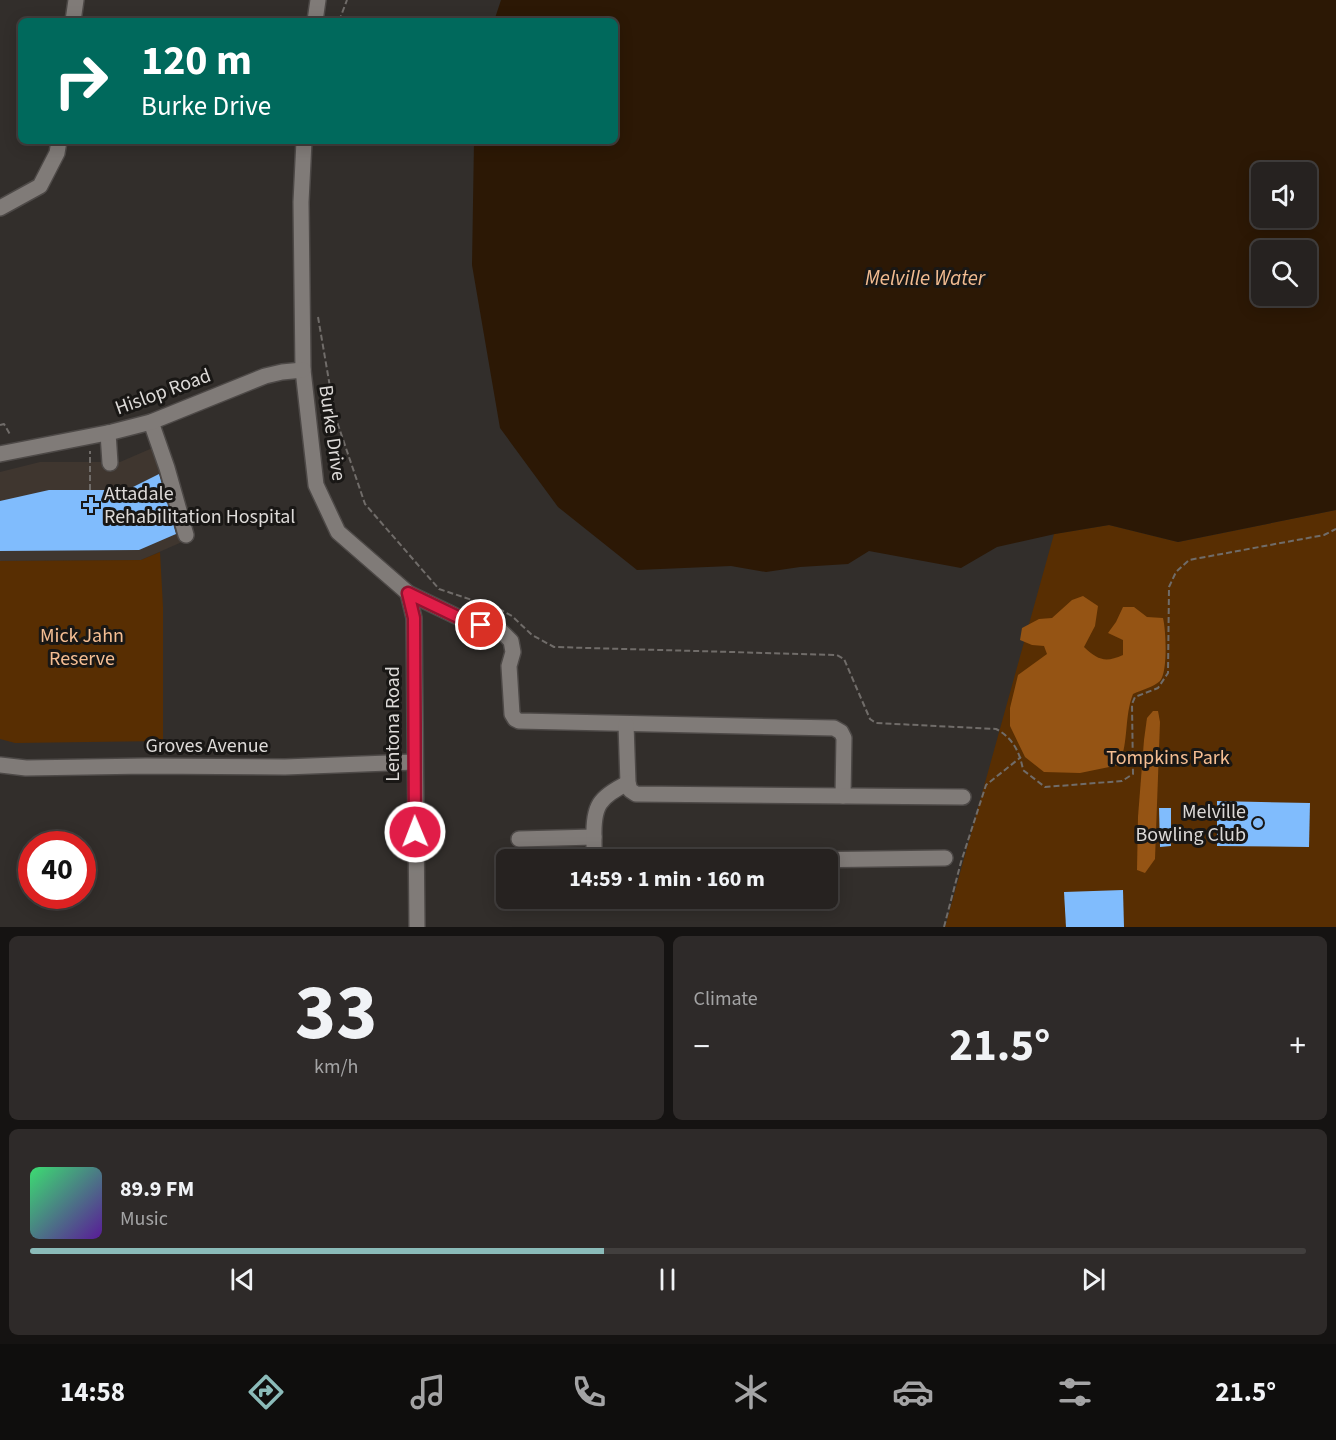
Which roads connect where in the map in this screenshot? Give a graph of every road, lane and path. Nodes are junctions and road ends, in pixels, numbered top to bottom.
1 (76, 0) edge
2 (318, 0) edge
3 (347, 0) edge
4 (73, 18) edge
5 (315, 18) edge
6 (340, 18) edge
7 (58, 144) edge
8 (303, 144) edge
9 (0, 208) edge
10 (317, 313) dead end
11 (303, 370) junction
12 (151, 422) junction
13 (0, 425) edge
14 (108, 433) junction
15 (87, 436) junction
16 (12, 438) dead end
17 (0, 454) edge
18 (110, 463) dead end
19 (90, 490) dead end
20 (1336, 529) edge
21 (186, 535) dead end
22 (408, 593) junction
23 (626, 724) junction
24 (1020, 757) junction
25 (414, 762) junction
26 (0, 765) edge
27 (627, 783) junction
28 (843, 796) junction
29 (963, 797) dead end
30 (594, 837) junction
31 (519, 839) dead end
32 (594, 849) edge
33 (945, 858) dead end
34 (838, 860) edge
35 (417, 927) edge
36 (944, 927) edge

1 - 4 street
2 - 5 street
3 - 6 path
7 - 9 street
8 - 11 street, Burke Drive
10 - 24 path
11 - 12 street, Hislop Road
11 - 22 street, Burke Drive
12 - 14 street, Hislop Road
12 - 21 street
13 - 16 path
14 - 15 street, Hislop Road
14 - 18 street
15 - 17 street, Hislop Road
15 - 19 path
20 - 24 path
22 - 23 street, Burke Drive
22 - 25 street, Lentona Road
23 - 27 street
23 - 28 street
24 - 36 path
25 - 26 street, Groves Avenue
25 - 35 street, Lentona Road
27 - 28 street
27 - 30 street
28 - 29 street
30 - 31 street
30 - 32 street
33 - 34 street

